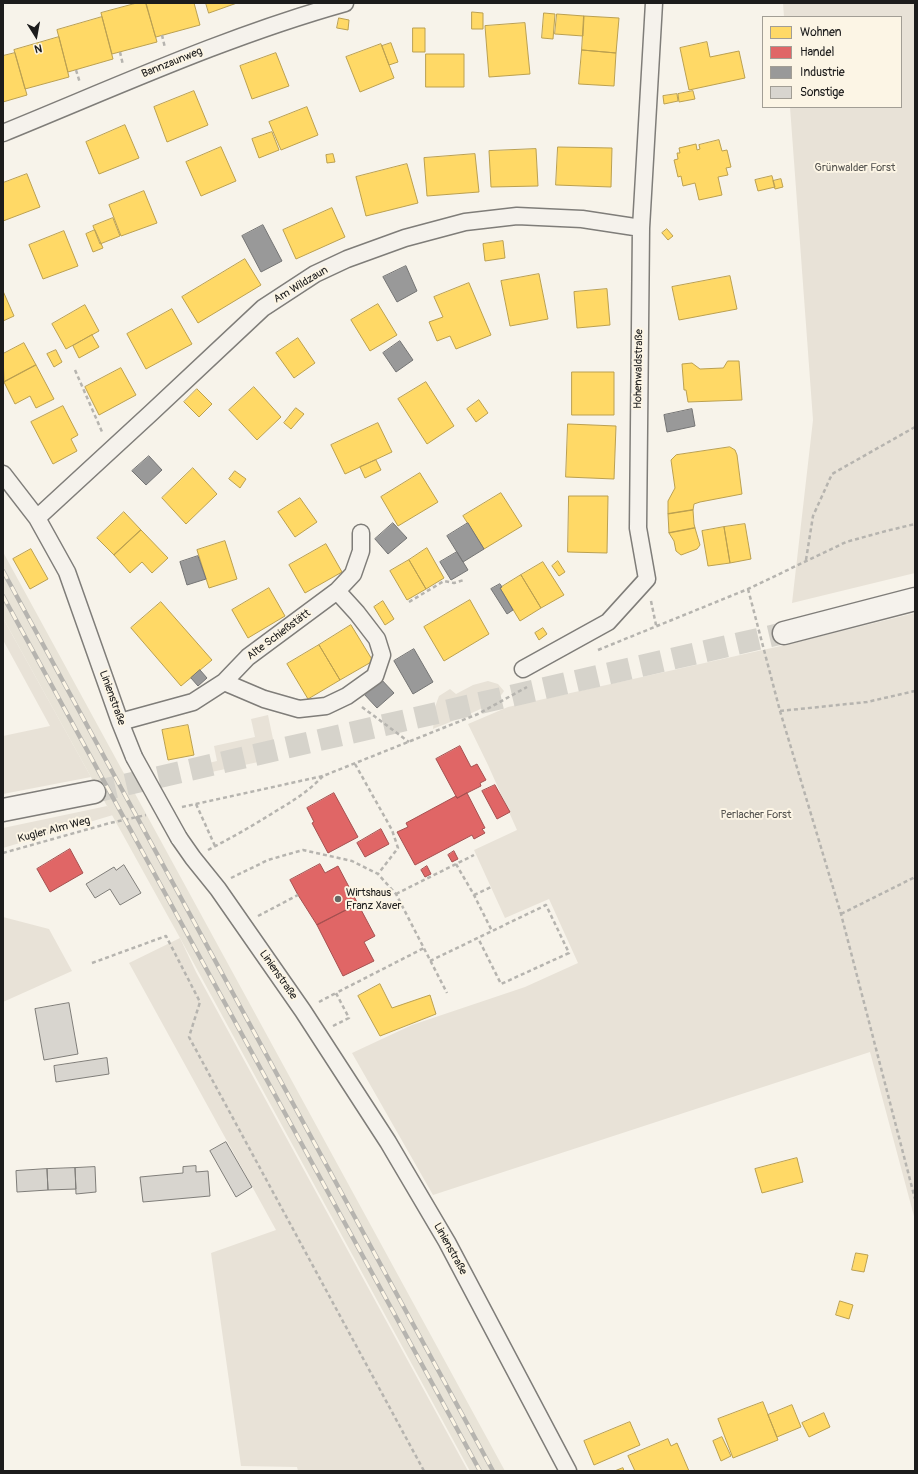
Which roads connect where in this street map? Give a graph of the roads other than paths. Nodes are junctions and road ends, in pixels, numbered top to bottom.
1 (345, 3) edge
2 (654, 3) edge
3 (3, 133) edge
4 (641, 228) junction
5 (3, 474) edge
6 (37, 518) junction
7 (361, 533) dead end
8 (336, 591) junction
9 (915, 599) edge
10 (784, 633) tunnel mouth
11 (522, 669) dead end
12 (224, 682) junction
13 (120, 722) junction
14 (94, 792) tunnel mouth
15 (3, 810) edge
16 (568, 1471) edge

1 - 3 street, Bannzaunweg
2 - 4 street, Hohenwaldstraße
4 - 6 street, Am Wildzaun
4 - 11 street, Hohenwaldstraße
5 - 6 street, Linienstraße
6 - 13 street, Linienstraße
7 - 8 street, Alte Schießstätt
8 - 12 street, Alte Schießstätt
8 - 12 street
9 - 10 main road
12 - 13 street, Alte Schießstätt
13 - 16 street, Linienstraße, bridge
14 - 15 main road

